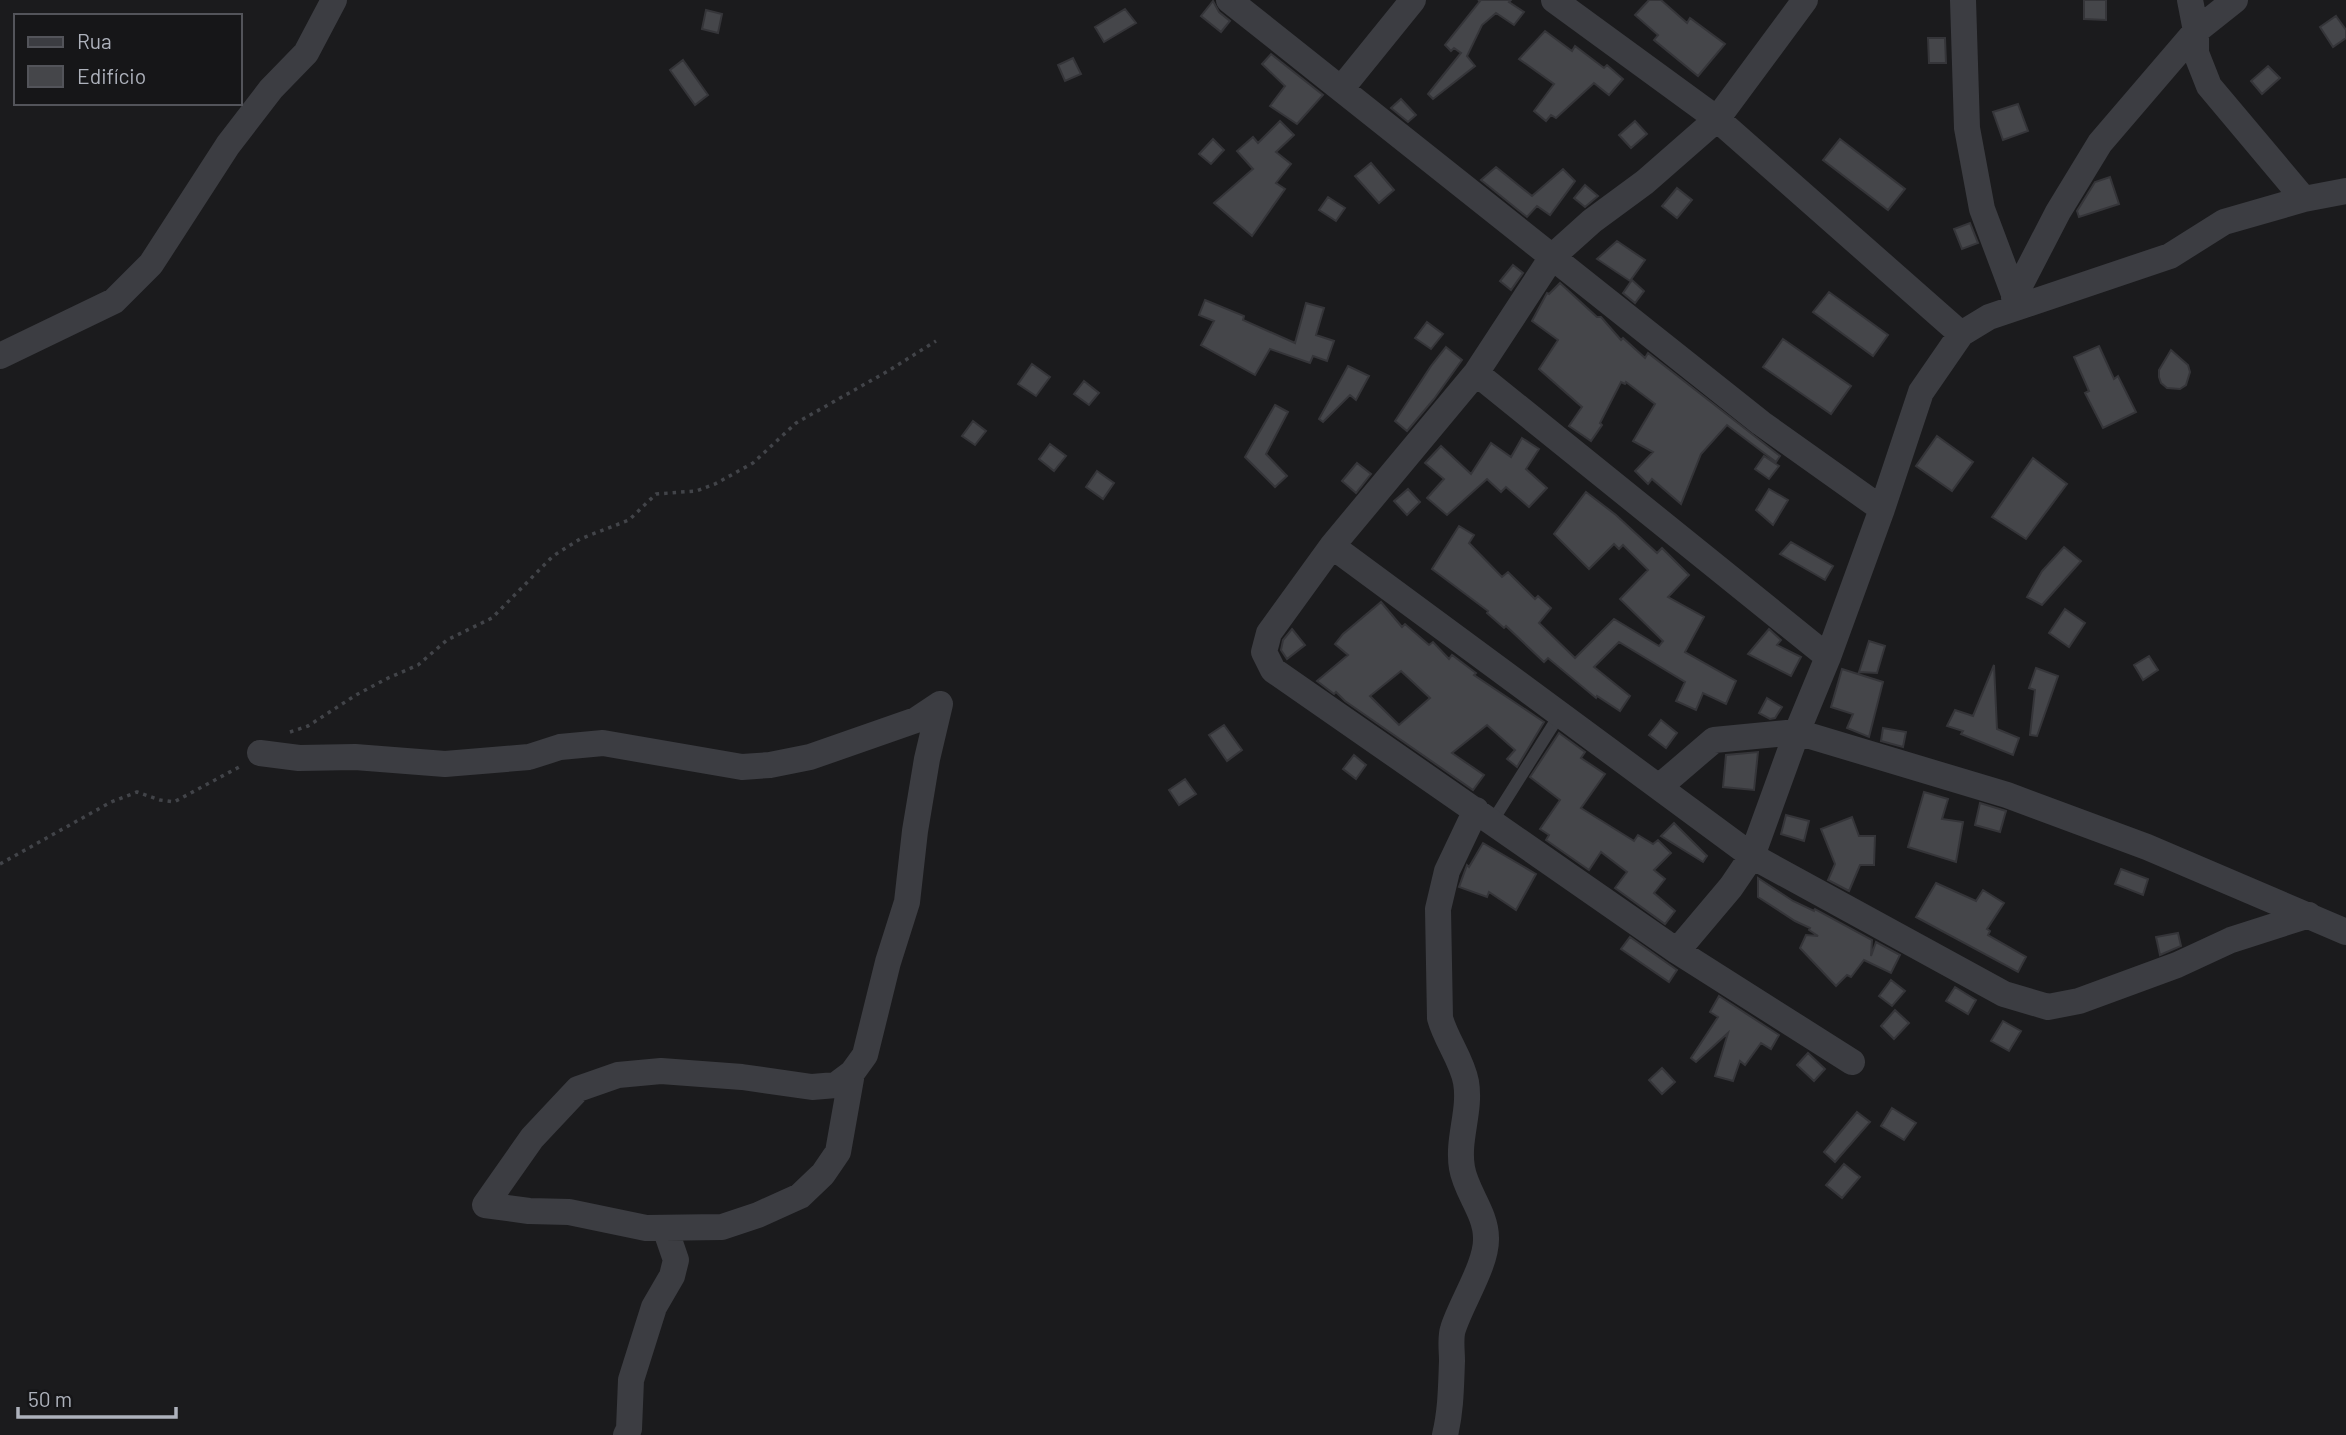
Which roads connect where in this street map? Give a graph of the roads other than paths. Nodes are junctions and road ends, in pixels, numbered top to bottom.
1 (334, 0) edge
2 (1229, 0) edge
3 (1413, 0) edge
4 (1554, 0) edge
5 (1805, 0) edge
6 (1963, 0) edge
7 (2190, 0) edge
8 (2235, 0) edge
9 (2196, 31) junction
10 (1341, 89) junction
11 (1717, 119) junction
12 (2346, 191) edge
13 (2304, 200) junction
14 (1552, 257) junction
15 (2016, 302) junction
16 (1962, 334) junction
17 (0, 356) edge
18 (1476, 373) junction
19 (1882, 509) junction
20 (1332, 546) junction
21 (1828, 657) junction
22 (1560, 714) junction
23 (1797, 732) junction
24 (260, 753) road end
25 (1659, 787) junction
26 (1484, 816) junction
27 (1752, 856) junction
28 (2309, 915) junction
29 (2346, 932) edge
30 (1677, 951) junction
31 (1852, 1062) dead end
32 (852, 1073) junction
33 (665, 1228) junction
34 (626, 1435) edge
35 (1445, 1435) edge

1 - 17 street
2 - 10 street
3 - 10 street
4 - 11 street
5 - 11 street
6 - 15 street
7 - 9 street
8 - 9 street
9 - 13 street
9 - 15 street
10 - 14 street
11 - 14 street
11 - 16 street
12 - 13 street
13 - 15 street
14 - 18 street
14 - 19 street
15 - 16 street
16 - 19 street
18 - 20 street
18 - 21 street
19 - 21 street
20 - 22 street
20 - 26 street
21 - 23 street
22 - 25 street
22 - 26 lane
23 - 25 street
23 - 27 street
23 - 28 street
24 - 32 street
25 - 27 street
26 - 30 street
26 - 35 street
27 - 28 street
27 - 30 street
28 - 29 street
30 - 31 street
32 - 33 street
32 - 33 street
33 - 34 street

